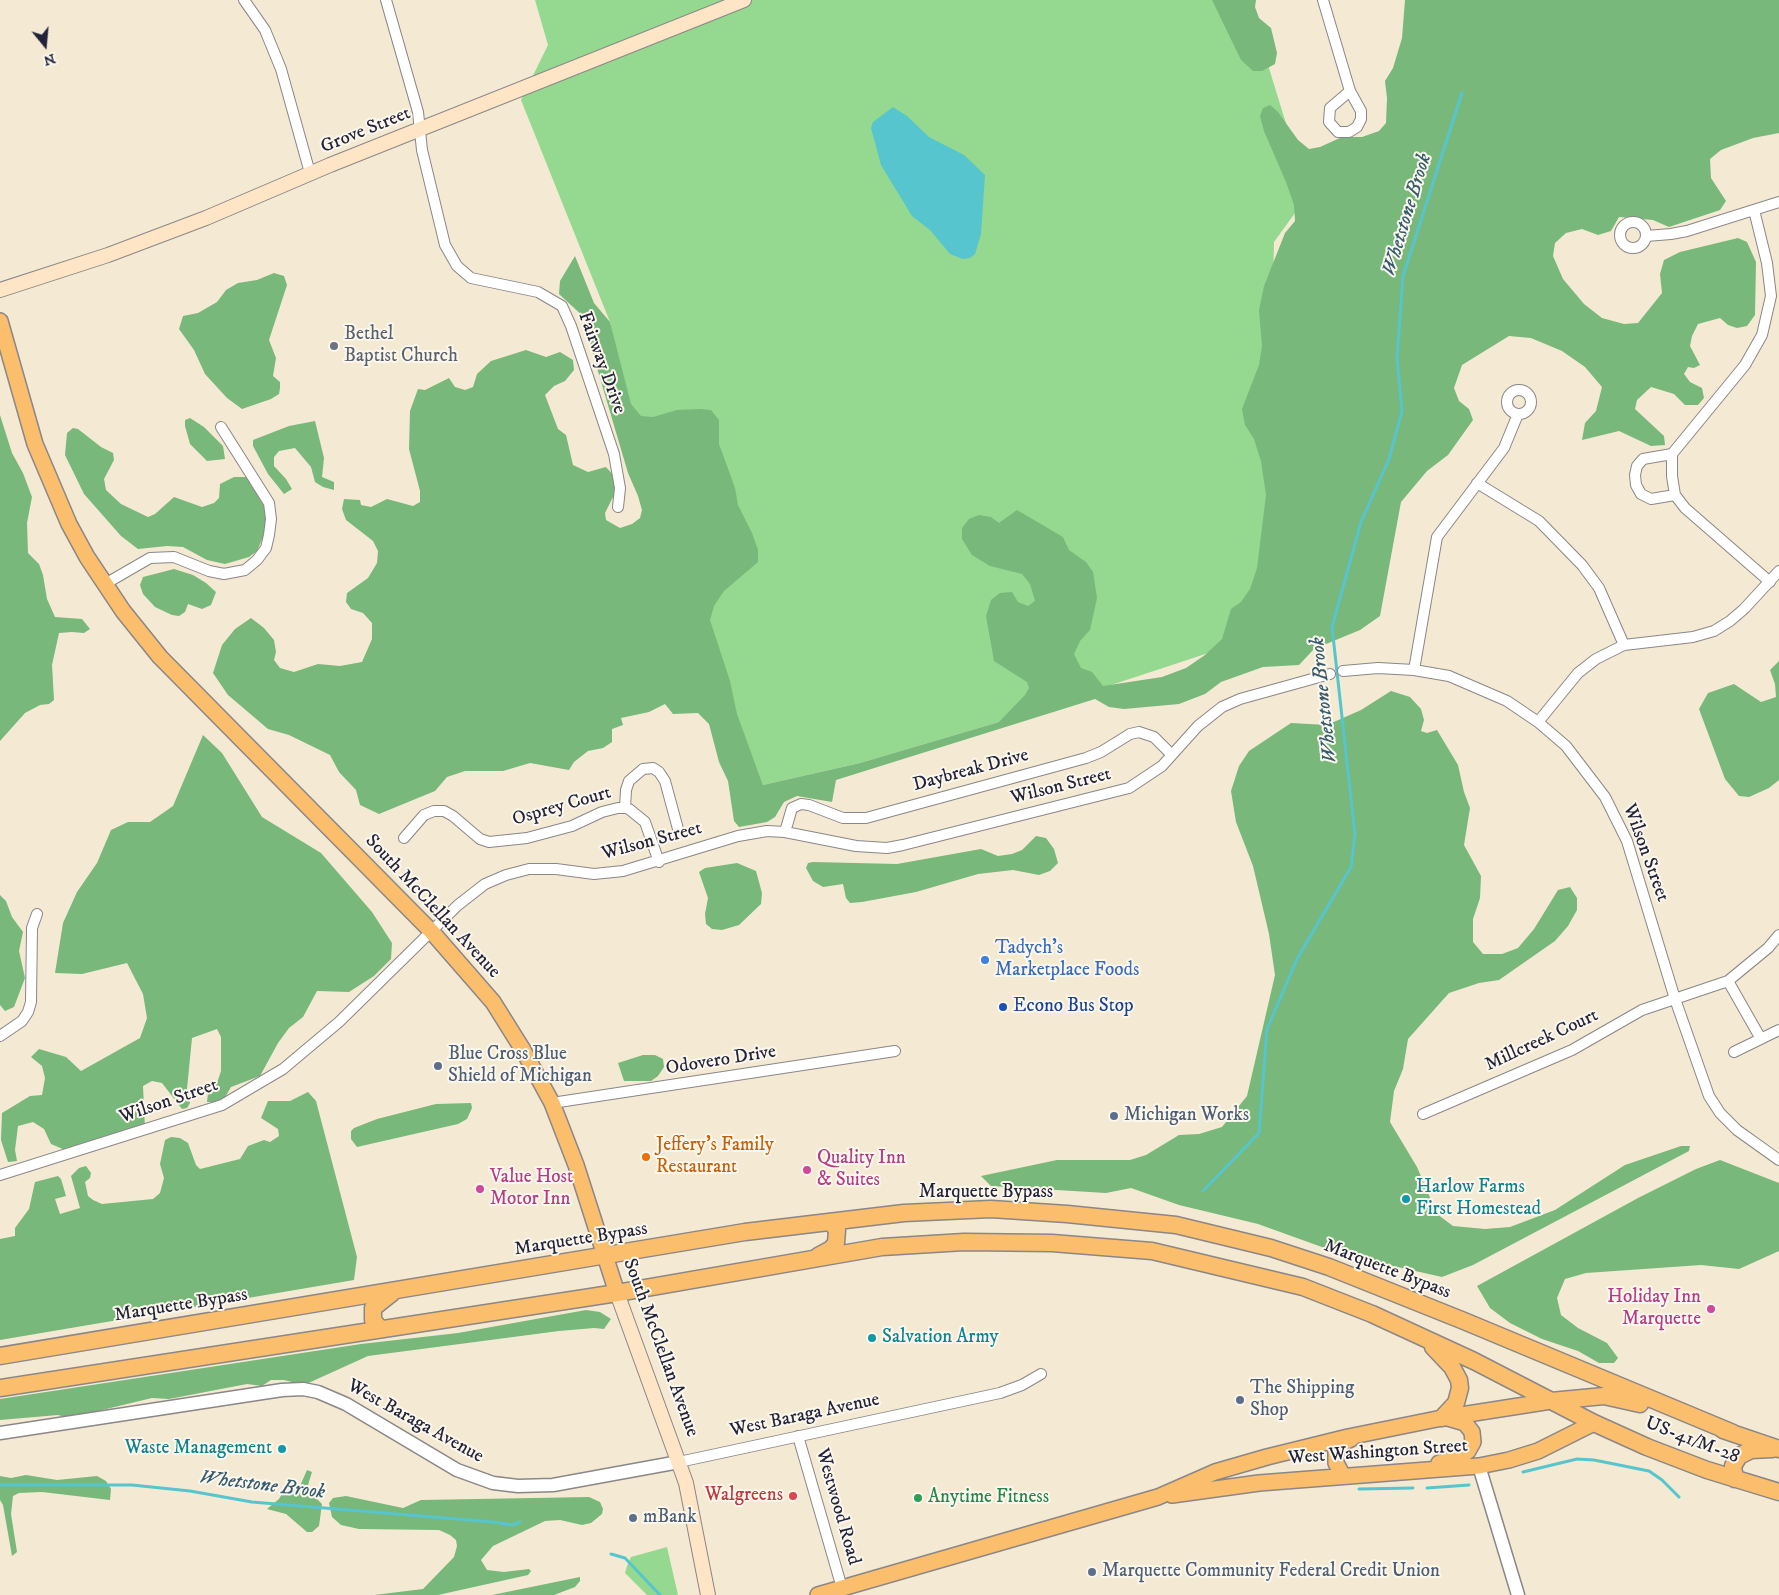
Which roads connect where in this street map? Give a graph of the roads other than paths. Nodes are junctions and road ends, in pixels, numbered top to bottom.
1 (244, 0) edge
2 (386, 0) edge
3 (744, 0) edge
4 (1323, 0) edge
5 (1350, 91) dead end
6 (419, 130) junction
7 (310, 173) junction
8 (1779, 202) edge
9 (1754, 210) junction
10 (1646, 236) dead end
11 (0, 290) edge
12 (0, 322) edge
13 (1518, 414) dead end
14 (221, 427) dead end
15 (1672, 454) junction
16 (1477, 483) junction
17 (1675, 495) junction
18 (618, 507) dead end
19 (1779, 571) edge
20 (1770, 582) junction
21 (104, 584) junction
22 (1624, 645) junction
23 (1414, 670) junction
24 (1343, 671) dead end
25 (1330, 674) dead end
26 (1538, 722) junction
27 (1172, 755) junction
28 (625, 808) junction
29 (678, 829) dead end
30 (785, 832) junction
31 (404, 838) dead end
32 (659, 862) junction
33 (37, 914) dead end
34 (432, 932) junction
35 (1779, 935) edge
36 (1728, 981) junction
37 (1675, 999) junction
38 (1779, 1030) edge
39 (0, 1036) edge
40 (1761, 1039) junction
41 (895, 1051) dead end
42 (1734, 1052) dead end
43 (552, 1103) junction
44 (1424, 1114) dead end
45 (1779, 1160) edge
46 (0, 1175) edge
47 (831, 1222) junction
48 (606, 1256) junction
49 (811, 1260) junction
50 (394, 1291) junction
51 (617, 1293) junction
52 (380, 1329) junction
53 (1424, 1338) junction
54 (0, 1356) edge
55 (1041, 1374) dead end
56 (0, 1388) edge
57 (1551, 1401) junction
58 (1442, 1418) junction
59 (1594, 1423) junction
60 (0, 1433) edge
61 (1359, 1434) junction
62 (1733, 1434) junction
63 (798, 1436) junction
64 (1779, 1449) edge
65 (679, 1462) junction
66 (1478, 1466) junction
67 (1418, 1470) junction
68 (1343, 1476) junction
69 (1735, 1479) junction
70 (1779, 1492) edge
71 (1158, 1497) junction
72 (842, 1588) junction
73 (708, 1595) edge
74 (818, 1595) edge
75 (1518, 1595) edge

1 - 7 street
2 - 6 street, Fairway Drive
3 - 6 main road, Grove Street
4 - 5 street
6 - 7 main road, Grove Street
6 - 18 street, Fairway Drive
7 - 11 main road, Grove Street
8 - 9 street
9 - 10 street
9 - 15 street
12 - 21 main road, South McClellan Avenue
13 - 16 street
14 - 21 street
15 - 17 street
15 - 17 street
16 - 22 street
16 - 23 street
17 - 20 street
19 - 20 street
20 - 22 street
21 - 34 main road, South McClellan Avenue
22 - 26 street
23 - 24 street, Wilson Street
23 - 26 street, Wilson Street
25 - 27 street, Wilson Street
26 - 37 street, Wilson Street
27 - 30 street, Wilson Street
27 - 30 street, Daybreak Drive
28 - 29 street
28 - 31 street, Osprey Court
28 - 32 street, Osprey Court
30 - 32 street, Wilson Street
32 - 34 street, Wilson Street
33 - 39 street
34 - 43 main road, South McClellan Avenue
34 - 46 street, Wilson Street
35 - 36 street
36 - 37 street, Millcreek Court
36 - 40 street
37 - 44 street, Millcreek Court
37 - 45 street, Wilson Street
38 - 40 street
40 - 42 street
41 - 43 street, Odovero Drive
43 - 48 main road, South McClellan Avenue
47 - 48 highway, Marquette Bypass
47 - 49 highway
47 - 62 highway, Marquette Bypass
48 - 50 highway, Marquette Bypass
48 - 51 main road, South McClellan Avenue
49 - 51 highway
49 - 53 highway
50 - 52 highway
50 - 54 highway, Marquette Bypass
51 - 52 highway
51 - 65 main road, South McClellan Avenue
52 - 56 highway
53 - 57 highway
53 - 58 highway
55 - 63 street, West Baraga Avenue
57 - 58 main road, West Washington Street
57 - 59 highway
57 - 62 highway
58 - 61 main road, West Washington Street
58 - 67 main road
59 - 66 main road, West Washington Street
59 - 69 highway, US-41/M-28
60 - 65 street, West Baraga Avenue
61 - 68 main road
61 - 71 main road, West Washington Street
62 - 64 highway, US-41/M-28
63 - 65 street, West Baraga Avenue
63 - 72 street, Westwood Road
64 - 69 highway
65 - 73 main road, South McClellan Avenue
66 - 67 main road, West Washington Street
66 - 75 street
67 - 68 main road, West Washington Street
68 - 71 main road, West Washington Street
69 - 70 highway, US-41/M-28
71 - 72 main road, West Washington Street
72 - 74 main road, West Washington Street

